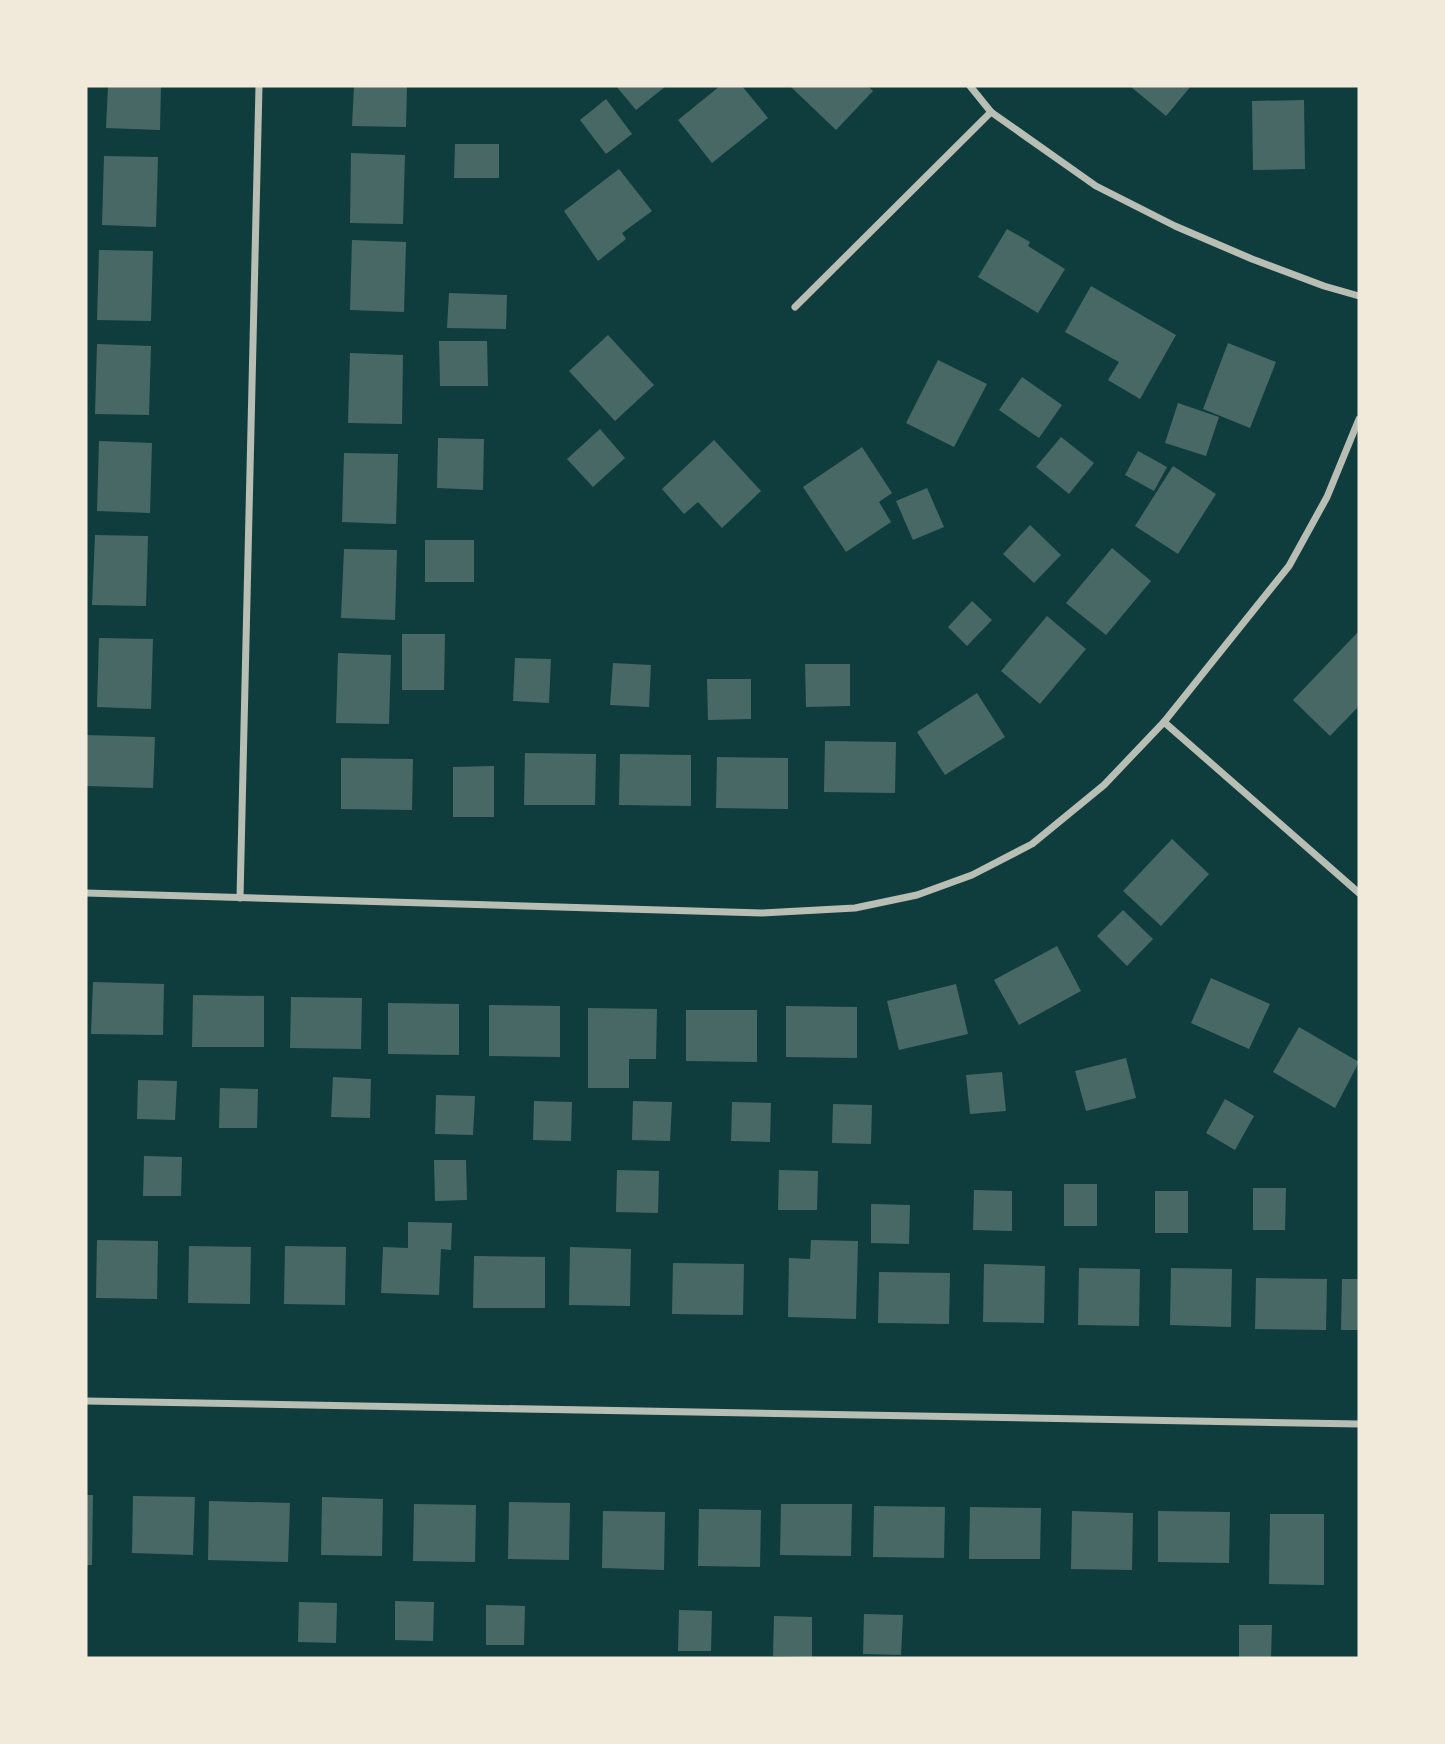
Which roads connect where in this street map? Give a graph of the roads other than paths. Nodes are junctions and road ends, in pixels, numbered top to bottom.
1 (258, 86) edge
2 (970, 86) edge
3 (991, 112) junction
4 (1359, 296) edge
5 (795, 307) dead end
6 (1359, 419) edge
7 (1164, 722) junction
8 (86, 893) edge
9 (1359, 894) edge
10 (240, 898) junction
11 (86, 1401) edge
12 (1359, 1424) edge

1 - 10 street
2 - 3 street
3 - 4 street
3 - 5 street
6 - 7 street
7 - 9 street
7 - 10 street
8 - 10 street
11 - 12 street

